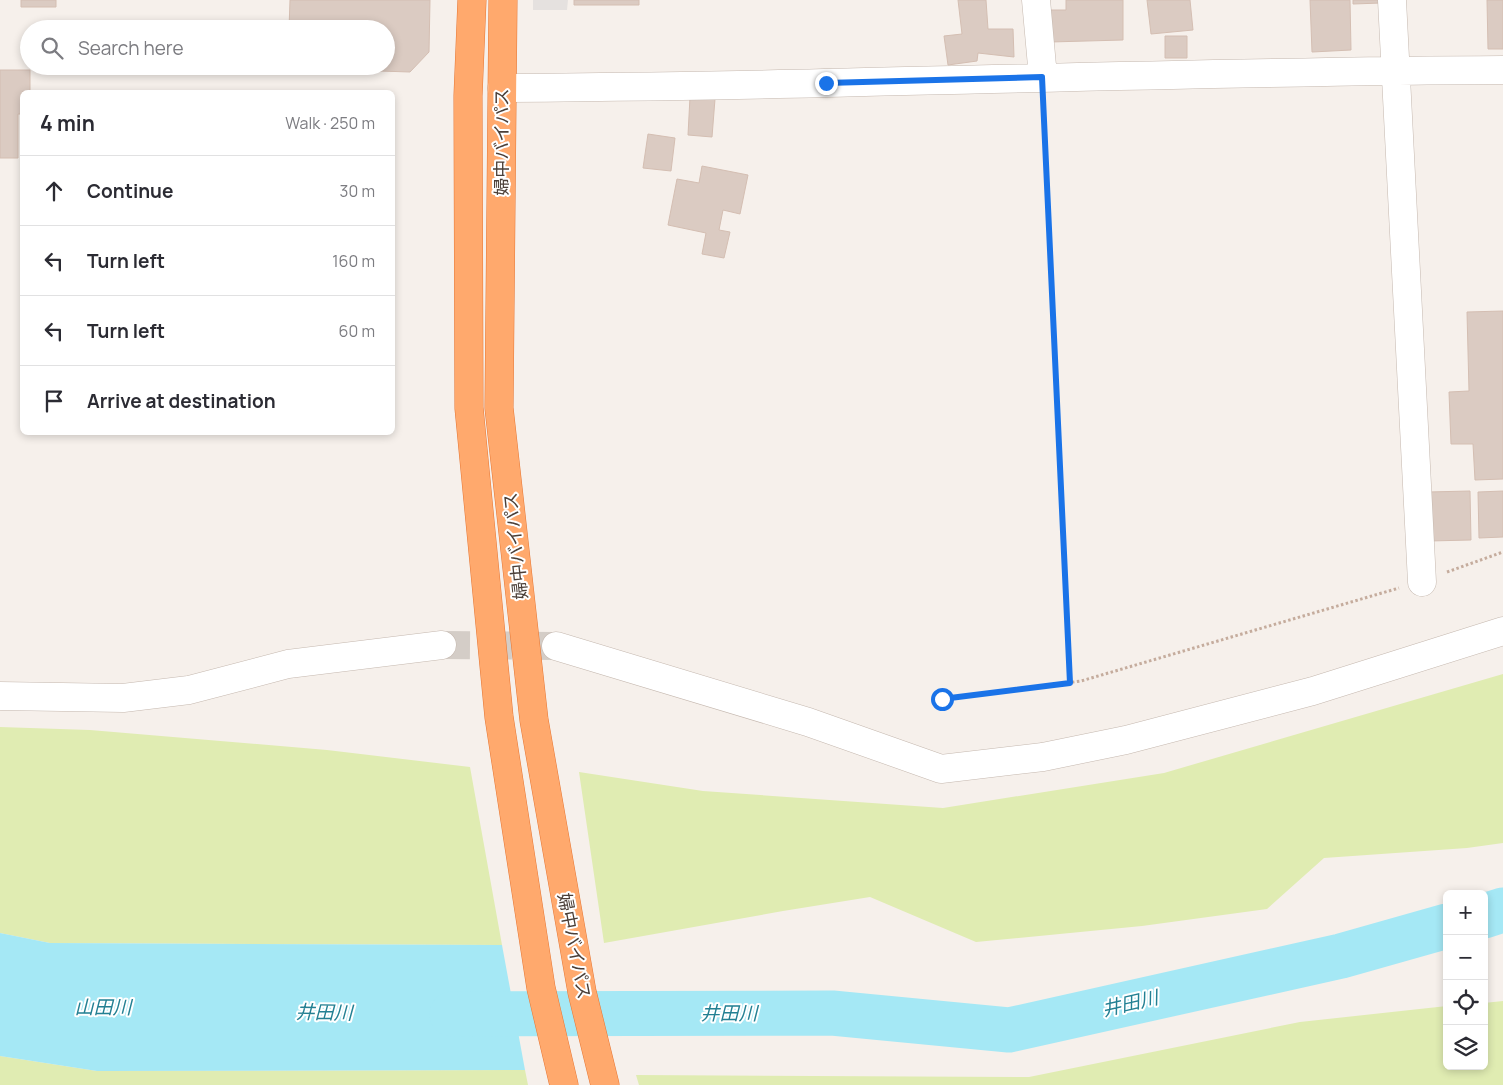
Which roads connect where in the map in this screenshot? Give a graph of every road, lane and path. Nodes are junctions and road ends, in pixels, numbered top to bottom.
1 (472, 0) edge
2 (502, 0) edge
3 (1036, 0) edge
4 (1392, 0) edge
5 (1395, 70) junction
6 (1503, 70) edge
7 (1042, 77) junction
8 (502, 88) junction
9 (1503, 552) edge
10 (1422, 582) junction
11 (1503, 631) edge
12 (442, 645) tunnel mouth
13 (556, 646) tunnel mouth
14 (1070, 683) junction
15 (0, 696) edge
16 (942, 699) dead end
17 (564, 1085) edge
18 (606, 1085) edge

1 - 17 highway, 婦中バイパス
2 - 8 highway, 婦中バイパス
3 - 7 street
4 - 5 street
5 - 6 street
5 - 7 street
5 - 10 street
7 - 8 street
7 - 14 path
8 - 18 highway, 婦中バイパス
9 - 10 path
10 - 14 path
11 - 13 street
12 - 15 street
14 - 16 path

